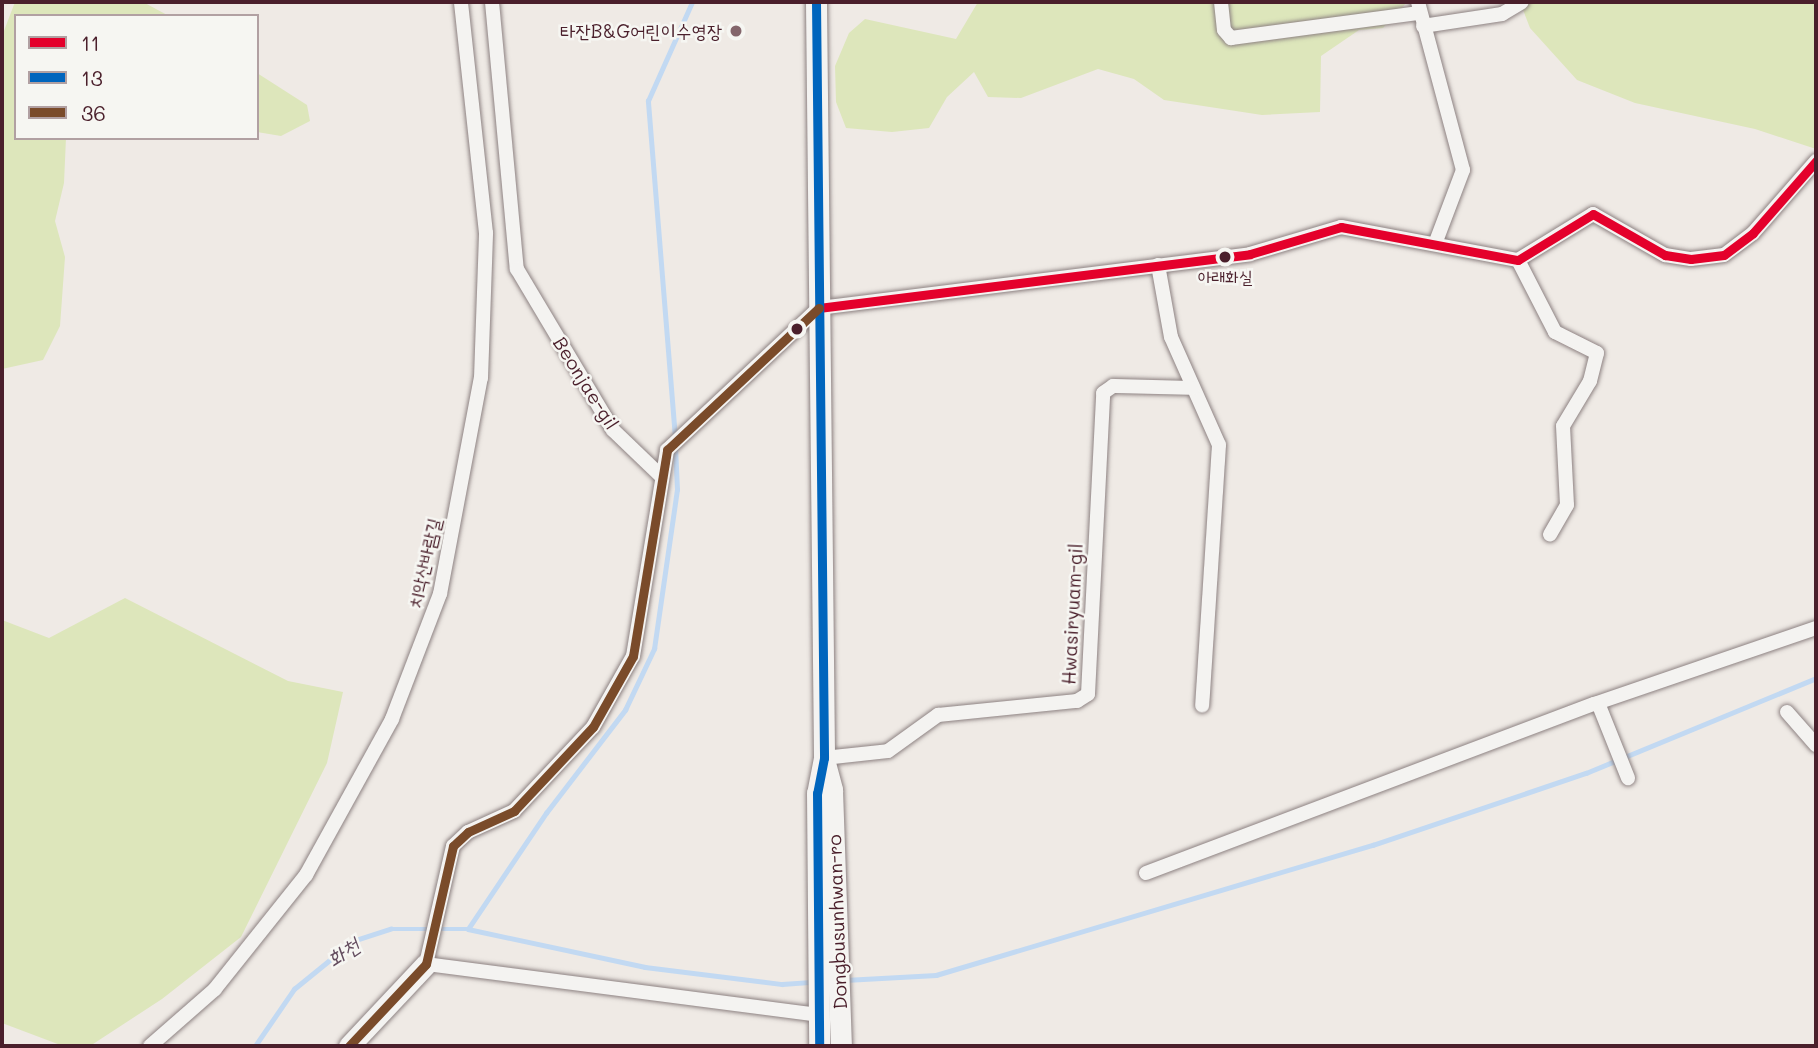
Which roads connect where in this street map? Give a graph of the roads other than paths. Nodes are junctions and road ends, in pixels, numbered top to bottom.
1 (461, 2) edge
2 (492, 2) edge
3 (816, 2) edge
4 (1221, 2) edge
5 (1522, 2) edge
6 (1420, 13) edge
7 (1816, 161) edge
8 (1435, 244) junction
9 (1518, 260) junction
10 (1158, 265) junction
11 (818, 308) junction
12 (1194, 388) junction
13 (660, 475) junction
14 (1550, 534) dead end
15 (1816, 628) edge
16 (1202, 705) dead end
17 (1600, 706) junction
18 (1787, 712) dead end
19 (1816, 746) edge
20 (824, 758) junction
21 (1625, 771) dead end
22 (1146, 873) dead end
23 (427, 958) junction
24 (830, 1006) junction
25 (150, 1046) edge
26 (349, 1046) edge
27 (819, 1046) edge
28 (841, 1046) edge

1 - 25 street, 치악산바람길
2 - 13 street, Beonjae-gil
3 - 11 street, Dongbusunhwan-ro
4 - 6 street
5 - 6 street
6 - 8 street
7 - 9 street
8 - 9 street
8 - 10 street
9 - 14 street
10 - 11 street
10 - 12 street
11 - 13 street
11 - 20 street, Dongbusunhwan-ro
12 - 16 street
12 - 20 street, Hwasiryuam-gil
13 - 23 street
15 - 17 street
17 - 21 street
17 - 22 street
18 - 19 street
20 - 24 street, Dongbusunhwan-ro
23 - 24 street
23 - 26 street
24 - 27 street, Dongbusunhwan-ro
24 - 28 street, Dongbusunhwan-ro

